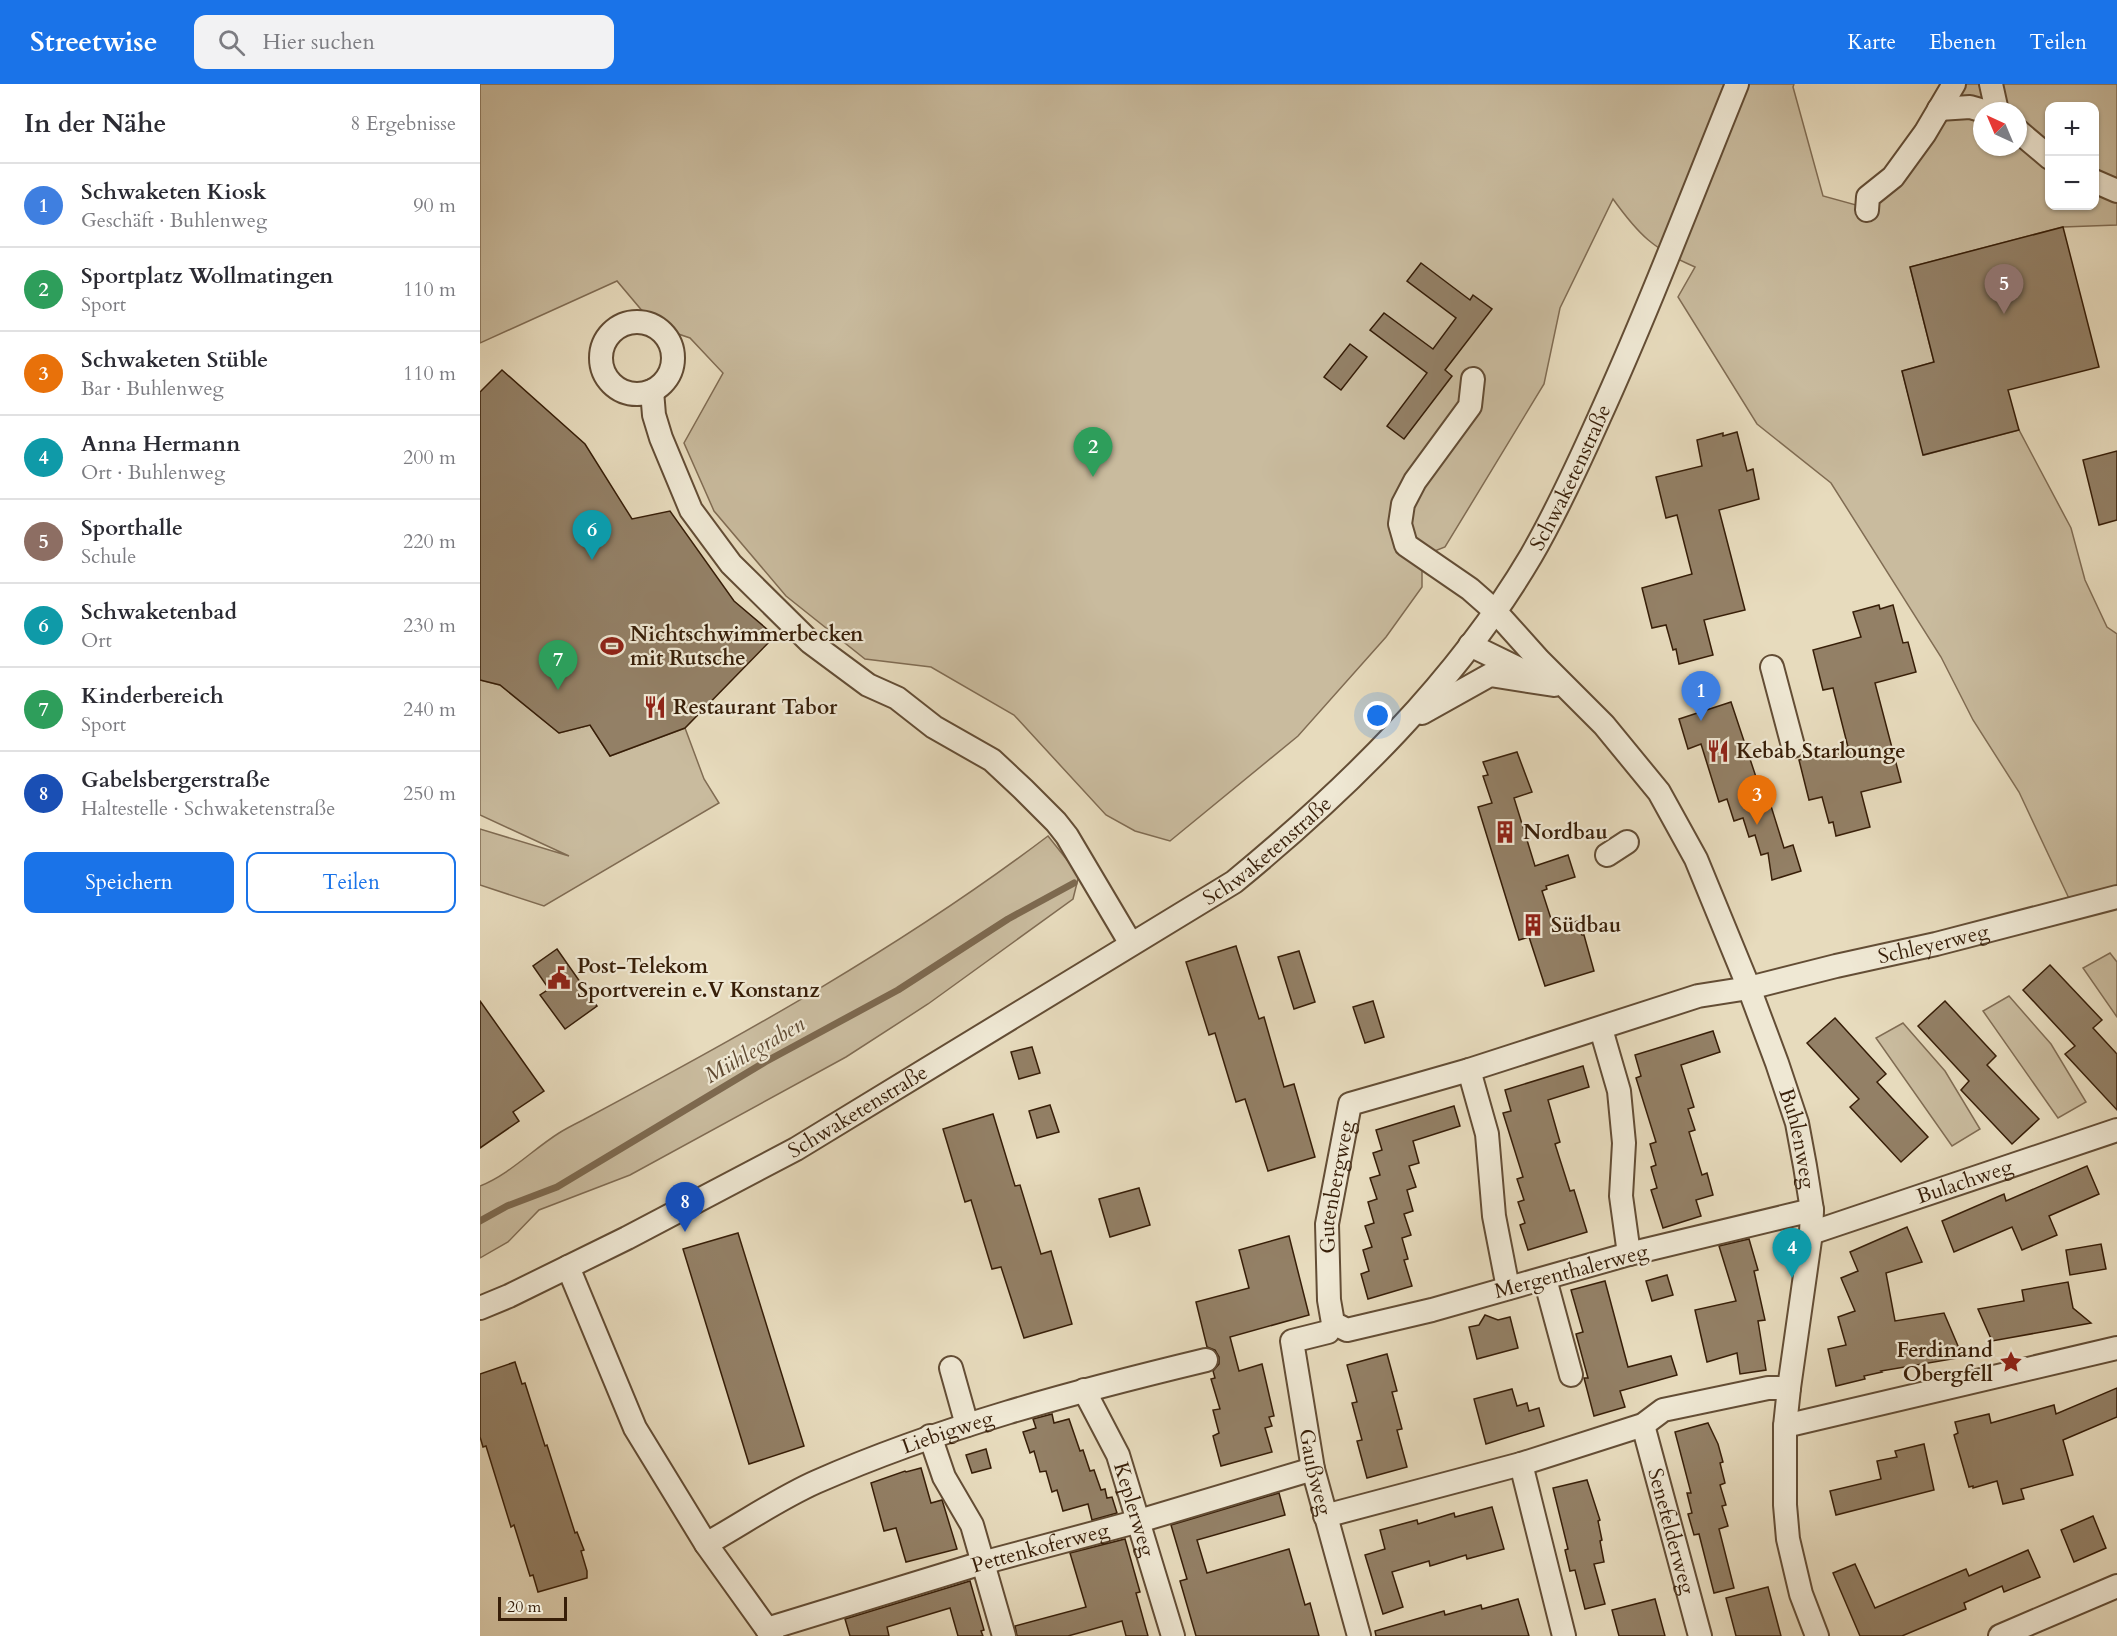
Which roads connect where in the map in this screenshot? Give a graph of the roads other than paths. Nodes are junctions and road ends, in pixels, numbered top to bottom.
1 (1737, 84) edge
2 (1954, 84) edge
3 (1991, 84) edge
4 (1995, 102) edge
5 (1973, 108) edge
6 (1939, 110) junction
7 (2027, 139) edge
8 (2047, 156) edge
9 (2099, 184) edge
10 (2117, 191) edge
11 (1867, 210) dead end
12 (1473, 379) dead end
13 (652, 391) dead end
14 (1495, 611) junction
15 (1470, 645) junction
16 (1772, 667) dead end
17 (1562, 689) junction
18 (1407, 722) junction
19 (1793, 746) dead end
20 (1627, 842) dead end
21 (1607, 855) dead end
22 (2117, 897) edge
23 (1131, 944) junction
24 (1749, 988) junction
25 (1601, 1029) junction
26 (1469, 1070) junction
27 (2117, 1130) edge
28 (1812, 1210) junction
29 (1811, 1233) junction
30 (1629, 1254) junction
31 (568, 1267) junction
32 (1545, 1279) junction
33 (1508, 1288) junction
34 (480, 1308) edge
35 (1330, 1327) junction
36 (2117, 1348) edge
37 (1206, 1360) dead end
38 (951, 1368) dead end
39 (1571, 1375) dead end
40 (1789, 1388) junction
41 (1084, 1390) junction
42 (967, 1425) junction
43 (1643, 1425) junction
44 (1785, 1426) junction
45 (930, 1436) junction
46 (1521, 1464) junction
47 (1313, 1469) junction
48 (1325, 1516) junction
49 (1139, 1521) junction
50 (706, 1544) junction
51 (982, 1563) junction
52 (2117, 1586) edge
53 (770, 1633) edge
54 (1004, 1636) edge
55 (1173, 1636) edge
56 (1359, 1636) edge
57 (1564, 1636) edge
58 (1700, 1636) edge
59 (1817, 1636) edge
60 (2000, 1636) edge

1 - 14 street, Schwaketenstraße
2 - 6 street
3 - 4 street
5 - 6 street
6 - 11 street
7 - 8 street
9 - 10 street
12 - 14 street, Buhlenweg
13 - 23 street
14 - 15 street, Schwaketenstraße
14 - 17 street, Buhlenweg
15 - 17 street, Buhlenweg
15 - 18 street, Schwaketenstraße
16 - 19 street
17 - 18 street
17 - 24 street, Buhlenweg
18 - 23 street, Schwaketenstraße
20 - 21 street
22 - 24 street, Schleyerweg
23 - 31 street, Schwaketenstraße
24 - 25 street, Gutenbergweg
24 - 28 street, Buhlenweg
25 - 26 street, Gutenbergweg
25 - 30 street
26 - 33 street
26 - 35 street, Gutenbergweg
27 - 29 street, Bulachweg
28 - 29 street, Buhlenweg
28 - 30 street, Mergenthalerweg
29 - 40 street, Buhlenweg
30 - 32 street, Mergenthalerweg
31 - 34 street, Schwaketenstraße
31 - 50 street
32 - 33 street, Mergenthalerweg
32 - 39 street
33 - 35 street, Mergenthalerweg
35 - 47 street, Gaußweg
36 - 44 street
37 - 41 street, Liebigweg
38 - 42 street
40 - 43 street
40 - 44 street, Buhlenweg
41 - 42 street, Liebigweg
41 - 49 street, Keplerweg
42 - 45 street, Liebigweg
43 - 46 street
43 - 58 street, Senefelderweg
44 - 59 street, Buhlenweg
45 - 50 street, Liebigweg
45 - 51 street
46 - 48 street
46 - 57 street
47 - 48 street, Gaußweg
47 - 49 street, Pettenkoferweg
48 - 56 street, Gaußweg
49 - 51 street, Pettenkoferweg
49 - 55 street, Keplerweg
50 - 53 street
51 - 53 street, Pettenkoferweg
51 - 54 street
52 - 60 street

